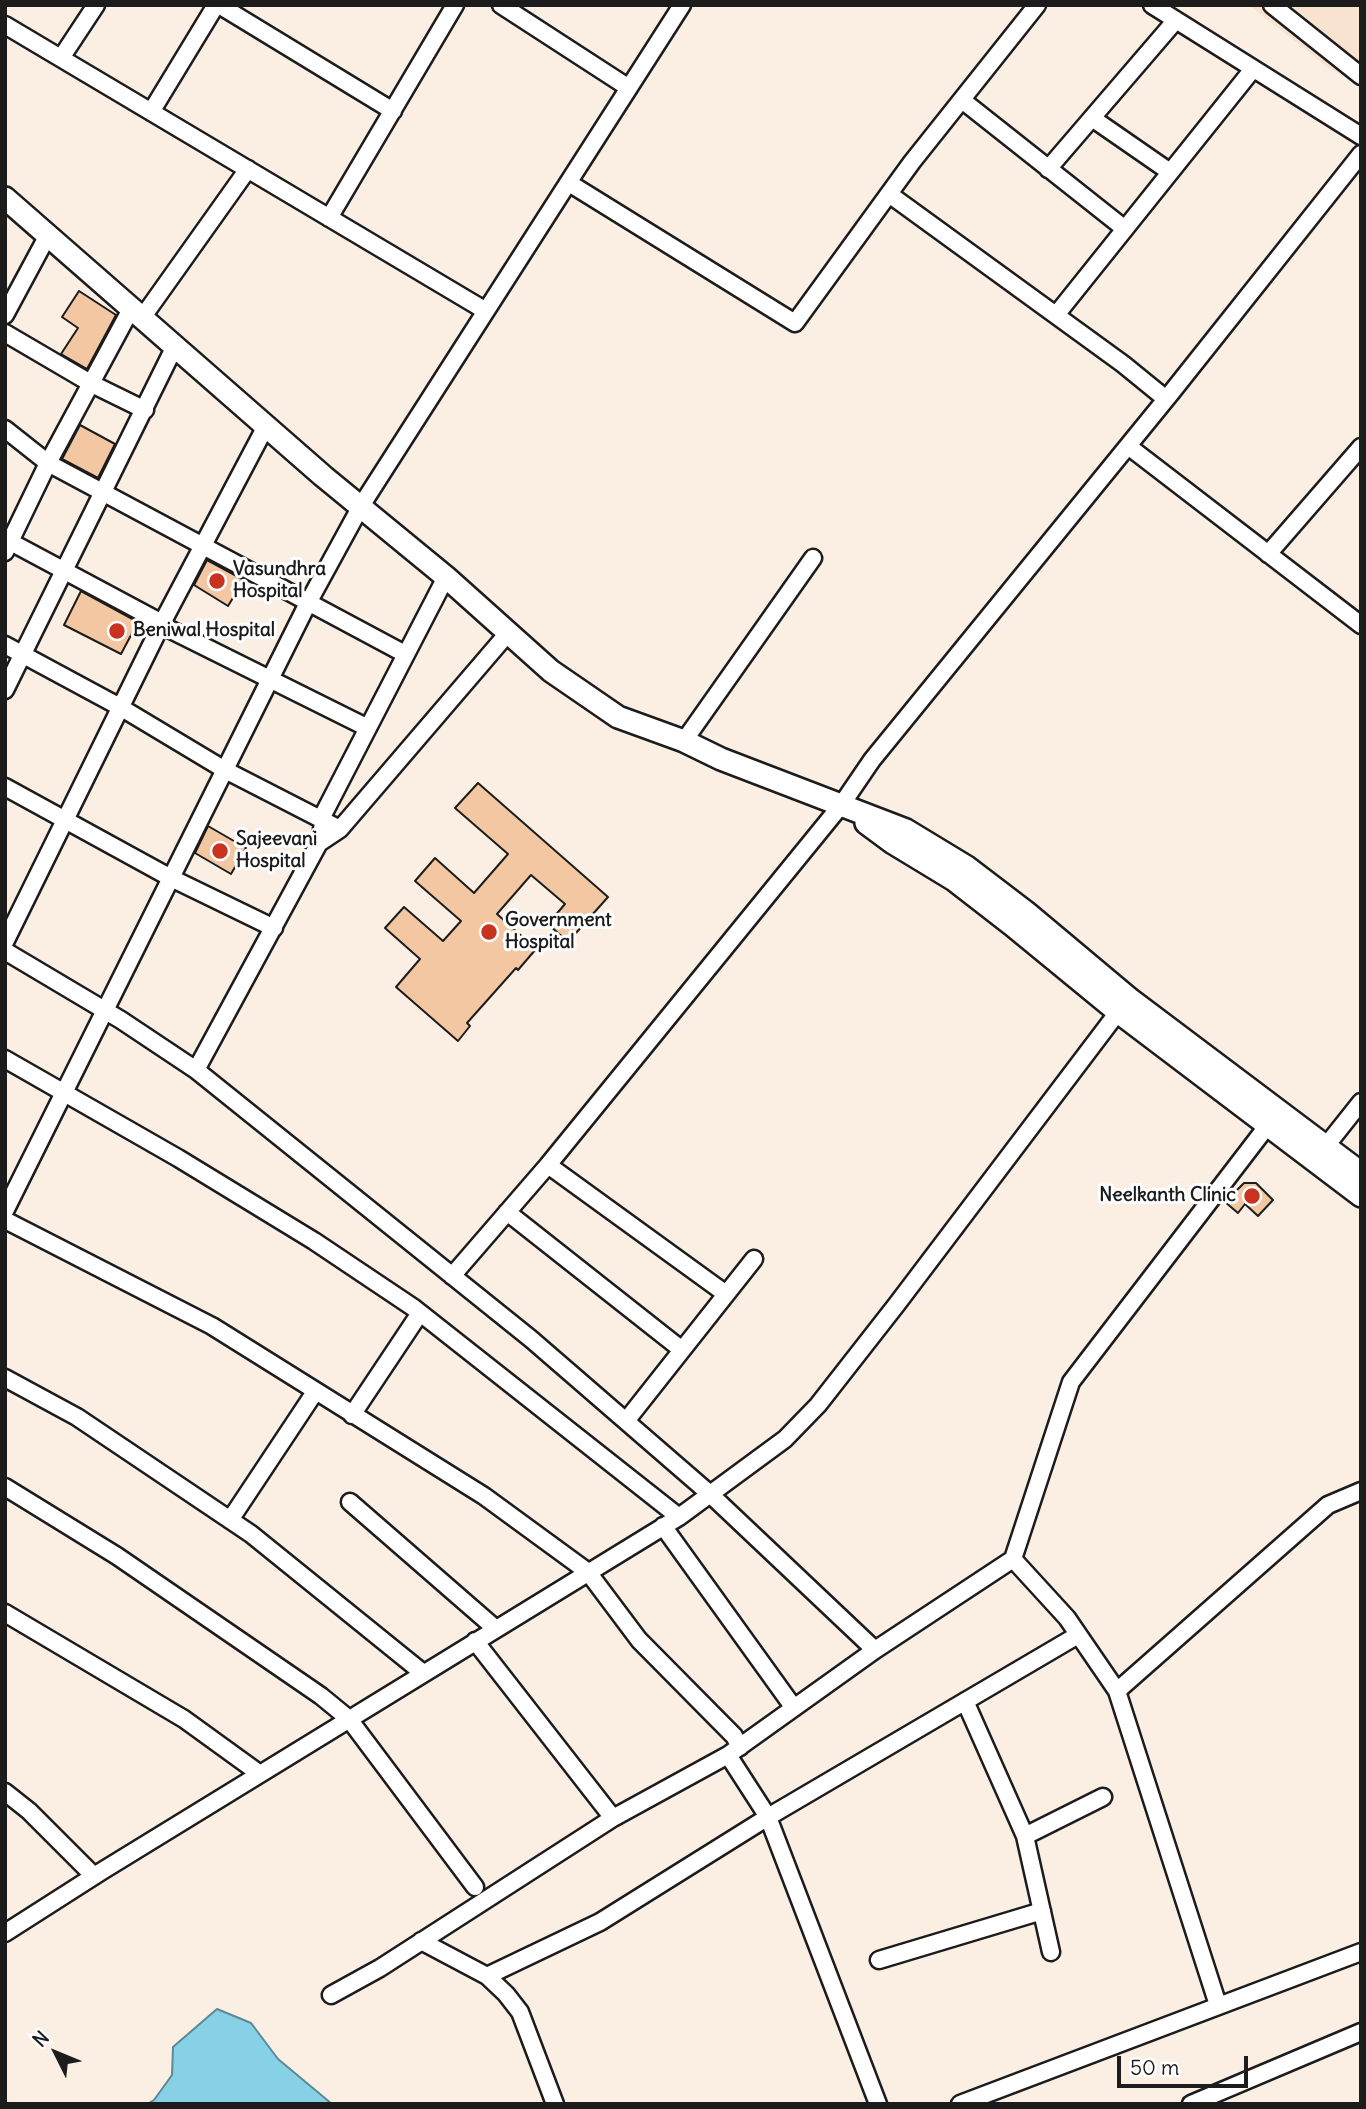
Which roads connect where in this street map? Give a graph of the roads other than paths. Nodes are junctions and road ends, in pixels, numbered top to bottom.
1 (96, 5) edge
2 (218, 5) edge
3 (455, 5) edge
4 (501, 5) edge
5 (682, 5) edge
6 (1037, 5) edge
7 (1152, 5) edge
8 (1272, 5) edge
9 (1176, 20) junction
10 (5, 25) edge
11 (61, 58) junction
12 (1254, 69) junction
13 (1361, 75) edge
14 (629, 88) junction
15 (962, 100) junction
16 (393, 111) junction
17 (151, 112) junction
18 (1092, 118) junction
19 (1361, 136) edge
20 (1360, 157) edge
21 (248, 169) junction
22 (1048, 169) junction
23 (1170, 172) junction
24 (569, 183) junction
25 (889, 194) junction
26 (5, 198) edge
27 (329, 218) junction
28 (1125, 229) junction
29 (48, 235) junction
30 (486, 311) junction
31 (137, 313) junction
32 (5, 315) edge
33 (1056, 315) junction
34 (5, 334) edge
35 (175, 346) junction
36 (92, 384) junction
37 (1166, 399) junction
38 (145, 410) junction
39 (266, 426) junction
40 (5, 429) edge
41 (1128, 446) junction
42 (1361, 447) edge
43 (48, 463) junction
44 (104, 493) junction
45 (361, 506) junction
46 (7, 544) edge
47 (202, 547) junction
48 (1268, 554) junction
49 (813, 558) dead end
50 (64, 570) junction
51 (446, 577) junction
52 (308, 603) junction
53 (162, 624) junction
54 (1361, 625) edge
55 (508, 633) junction
56 (5, 645) edge
57 (405, 654) junction
58 (24, 655) junction
59 (271, 679) junction
60 (5, 690) edge
61 (120, 707) junction
62 (368, 729) junction
63 (684, 741) junction
64 (225, 770) junction
65 (5, 787) edge
66 (842, 804) junction
67 (65, 820) junction
68 (323, 821) junction
69 (340, 829) junction
70 (319, 843) junction
71 (171, 878) junction
72 (274, 928) junction
73 (5, 942) edge
74 (5, 951) edge
75 (105, 1011) junction
76 (1118, 1013) junction
77 (5, 1059) edge
78 (196, 1070) junction
79 (64, 1094) junction
80 (1361, 1102) edge
81 (1268, 1125) junction
82 (1326, 1146) junction
83 (548, 1165) junction
84 (1361, 1173) edge
85 (1361, 1196) edge
86 (5, 1211) edge
87 (507, 1212) junction
88 (5, 1220) edge
89 (754, 1259) dead end
90 (452, 1276) junction
91 (726, 1294) junction
92 (420, 1313) junction
93 (682, 1350) junction
94 (5, 1378) edge
95 (315, 1392) junction
96 (352, 1415) junction
97 (626, 1421) junction
98 (5, 1486) edge
99 (1361, 1491) edge
100 (710, 1494) junction
101 (350, 1502) dead end
102 (679, 1517) junction
103 (230, 1520) junction
104 (663, 1527) junction
105 (1013, 1559) junction
106 (588, 1572) junction
107 (5, 1613) edge
108 (496, 1629) junction
109 (1078, 1635) junction
110 (475, 1641) junction
111 (875, 1650) junction
112 (423, 1673) junction
113 (1117, 1691) junction
114 (965, 1701) junction
115 (794, 1708) junction
116 (349, 1719) junction
117 (734, 1751) junction
118 (260, 1774) junction
119 (5, 1792) edge
120 (1103, 1797) dead end
121 (768, 1817) junction
122 (612, 1818) junction
123 (1025, 1836) junction
124 (94, 1876) junction
125 (475, 1887) dead end
126 (1042, 1911) junction
127 (5, 1933) edge
128 (421, 1941) junction
129 (1051, 1952) dead end
130 (1361, 1952) edge
131 (879, 1960) dead end
132 (487, 1976) junction
133 (331, 1995) dead end
134 (1219, 2005) junction
135 (1361, 2032) edge
136 (555, 2104) edge
137 (878, 2104) edge
138 (960, 2104) edge
139 (1191, 2104) edge

1 - 11 street
2 - 16 street
2 - 17 street
3 - 16 street
4 - 14 street
5 - 14 street
6 - 15 street
7 - 9 street
8 - 13 street
9 - 12 street
9 - 18 street
10 - 11 street
11 - 17 street
12 - 19 street
12 - 23 street
14 - 24 street
15 - 22 street
15 - 25 street
16 - 27 street
17 - 21 street
18 - 22 street
18 - 23 street
20 - 37 street
21 - 27 street
21 - 31 street
22 - 28 street
23 - 28 street
24 - 25 street
24 - 30 street
25 - 33 street
26 - 29 street
27 - 30 street
28 - 33 street
29 - 31 street
29 - 32 street
30 - 45 street
31 - 35 street
31 - 36 street
33 - 37 street
34 - 36 street
35 - 38 street
35 - 39 street
36 - 38 street
36 - 43 street
37 - 41 street
38 - 44 street
39 - 45 street
39 - 47 street
40 - 43 street
41 - 48 street
41 - 66 street
42 - 48 street
43 - 44 street
43 - 46 street
44 - 47 street
44 - 50 street
45 - 51 street
45 - 52 street
46 - 50 street
47 - 52 street
47 - 53 street
48 - 54 street
49 - 63 street
50 - 53 street
50 - 58 street
51 - 55 street
51 - 57 street
52 - 57 street
52 - 59 street
53 - 59 street
53 - 61 street
55 - 63 street
55 - 69 street
56 - 58 street
57 - 62 street
58 - 60 street
58 - 61 street
59 - 62 street
59 - 64 street
61 - 64 street
61 - 67 street
62 - 68 street
63 - 66 street
64 - 68 street
64 - 71 street
65 - 67 street
66 - 76 street
66 - 82 street
66 - 83 street
67 - 71 street
67 - 73 street
68 - 69 street
68 - 70 street
69 - 70 street
70 - 72 street
71 - 72 street
71 - 75 street
72 - 78 street
74 - 75 street
75 - 78 street
75 - 79 street
76 - 81 street
76 - 100 street
77 - 79 street
78 - 90 street
79 - 86 street
79 - 92 street
80 - 82 street
81 - 85 street
81 - 105 street
82 - 84 street
83 - 87 street
83 - 91 street
87 - 90 street
87 - 93 street
88 - 95 street
89 - 91 street
90 - 97 street
91 - 93 street
92 - 96 street
92 - 102 street
93 - 97 street
94 - 103 street
95 - 96 street
95 - 103 street
96 - 106 street
97 - 100 street
98 - 116 street
99 - 113 street
100 - 102 street
100 - 111 street
101 - 108 street
102 - 104 street
103 - 112 street
104 - 106 street
104 - 115 street
105 - 109 street
105 - 111 street
106 - 108 street
106 - 117 street
107 - 118 street
108 - 110 street
109 - 113 street
109 - 114 street
110 - 112 street
110 - 122 street
111 - 115 street
112 - 116 street
113 - 134 street
114 - 121 street
114 - 123 street
115 - 117 street
116 - 118 street
116 - 125 street
117 - 121 street
117 - 122 street
118 - 124 street
119 - 124 street
120 - 123 street
121 - 132 street
121 - 137 street
122 - 128 street
123 - 126 street
124 - 127 street
126 - 129 street
126 - 131 street
128 - 132 street
128 - 133 street
130 - 134 street
132 - 136 street
134 - 138 street
135 - 139 street

